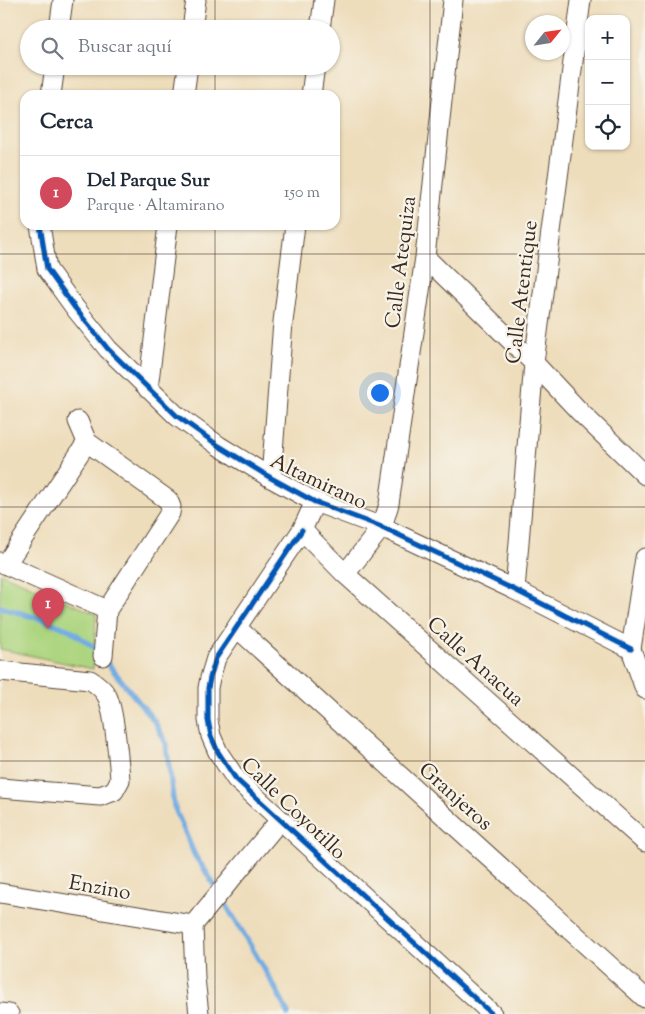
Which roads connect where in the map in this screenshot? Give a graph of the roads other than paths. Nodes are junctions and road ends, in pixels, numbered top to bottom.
1 (63, 0) edge
2 (196, 0) edge
3 (324, 0) edge
4 (453, 0) edge
5 (581, 0) edge
6 (61, 20) edge
7 (193, 20) edge
8 (321, 20) edge
9 (53, 75) edge
10 (187, 75) edge
11 (314, 75) edge
12 (52, 90) edge
13 (185, 90) edge
14 (312, 90) edge
15 (41, 230) edge
16 (167, 230) edge
17 (294, 230) edge
18 (425, 257) junction
19 (534, 363) junction
20 (148, 390) junction
21 (78, 421) dead end
22 (87, 442) junction
23 (645, 475) edge
24 (271, 478) junction
25 (315, 502) junction
26 (382, 528) junction
27 (302, 530) junction
28 (645, 558) edge
29 (3, 562) edge
30 (345, 574) junction
31 (516, 590) junction
32 (107, 610) junction
33 (237, 628) junction
34 (631, 649) junction
35 (103, 656) dead end
36 (0, 671) edge
37 (645, 690) edge
38 (0, 788) edge
39 (280, 820) junction
40 (645, 842) edge
41 (0, 893) edge
42 (193, 925) junction
43 (645, 998) edge
44 (0, 1013) edge
45 (8, 1014) edge
46 (199, 1014) edge
47 (492, 1014) edge

1 - 6 street
2 - 7 street
3 - 8 street
4 - 18 street, Calle Atequiza
5 - 19 street, Calle Atentique
9 - 12 street
10 - 13 street
11 - 14 street
15 - 20 street, Altamirano
16 - 20 street
17 - 24 street
18 - 19 street
18 - 26 street, Calle Atequiza
19 - 23 street
19 - 31 street, Calle Atentique
20 - 24 street, Altamirano
21 - 22 street
22 - 29 street
22 - 32 street
24 - 25 street, Altamirano
25 - 26 street, Altamirano
25 - 27 street
26 - 30 street
26 - 31 street, Altamirano
27 - 30 street, Calle Anacua
27 - 33 street, Calle Coyotillo
28 - 34 street
29 - 32 street
30 - 40 street, Calle Anacua
31 - 34 street, Altamirano
32 - 35 street
33 - 39 street, Calle Coyotillo
33 - 43 street, Granjeros
34 - 37 street
36 - 38 street
39 - 42 street
39 - 47 street, Calle Coyotillo
41 - 42 street, Enzino
42 - 46 street
44 - 45 street

